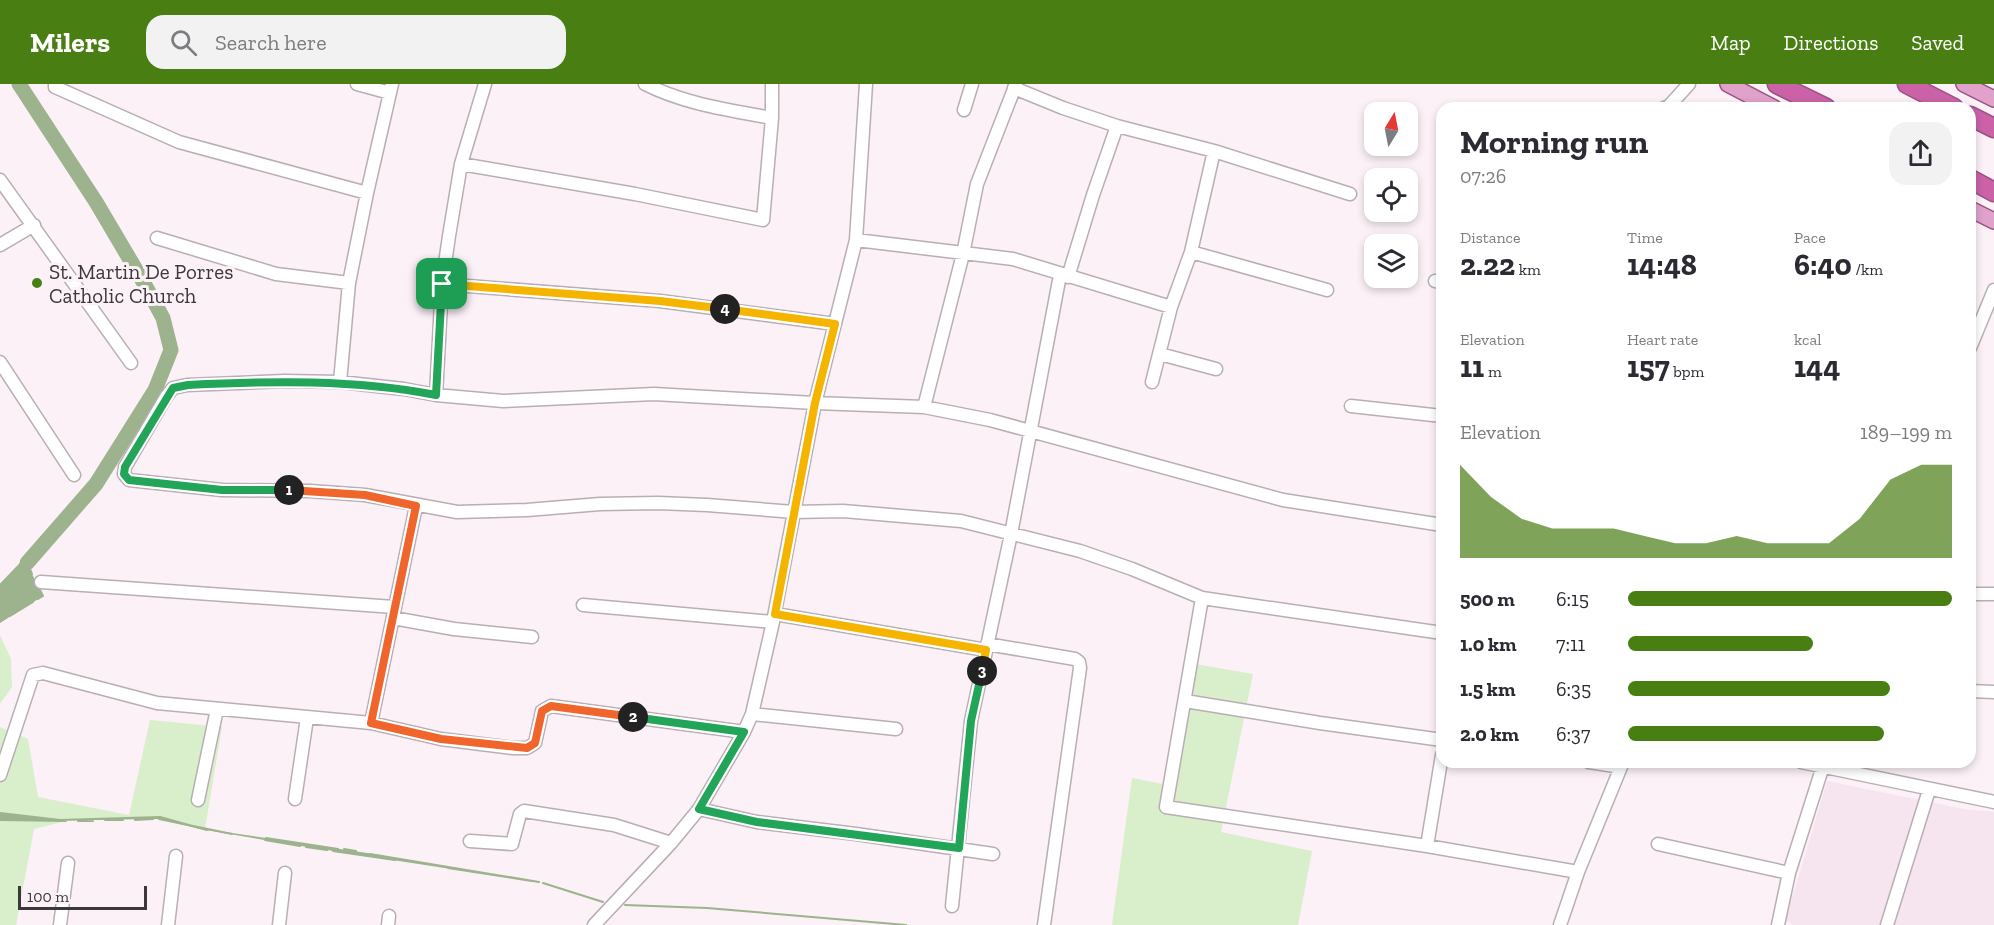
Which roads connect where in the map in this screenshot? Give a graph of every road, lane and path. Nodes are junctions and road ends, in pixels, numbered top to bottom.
1 (55, 84) edge
2 (357, 84) edge
3 (485, 84) edge
4 (645, 84) edge
5 (772, 84) edge
6 (866, 84) edge
7 (972, 84) edge
8 (1689, 84) edge
9 (1728, 84) edge
10 (1777, 84) edge
11 (1907, 84) edge
12 (1964, 84) edge
13 (1015, 86) edge
14 (391, 88) edge
15 (1994, 99) edge
16 (1673, 102) edge
17 (1762, 102) edge
18 (1814, 102) edge
19 (1942, 102) edge
20 (964, 110) dead end
21 (772, 118) junction
22 (1976, 119) edge
23 (1117, 126) junction
24 (1994, 128) edge
25 (1214, 151) junction
26 (461, 164) junction
27 (0, 180) edge
28 (1976, 182) edge
29 (1994, 192) edge
30 (367, 193) junction
31 (1350, 194) dead end
32 (1976, 212) edge
33 (1994, 221) edge
34 (34, 225) junction
35 (157, 238) dead end
36 (855, 240) junction
37 (0, 245) edge
38 (1191, 252) junction
39 (963, 254) junction
40 (1064, 276) junction
41 (349, 283) junction
42 (442, 284) junction
43 (1327, 290) dead end
44 (1994, 290) edge
45 (1171, 308) junction
46 (835, 324) junction
47 (1976, 334) edge
48 (1160, 354) junction
49 (131, 363) dead end
50 (1, 368) edge
51 (1216, 369) dead end
52 (340, 382) junction
53 (1152, 382) dead end
54 (436, 395) junction
55 (815, 403) junction
56 (1351, 406) dead end
57 (924, 407) junction
58 (1436, 415) edge
59 (1029, 430) junction
60 (74, 475) dead end
61 (416, 506) junction
62 (794, 512) junction
63 (1436, 524) edge
64 (1011, 534) junction
65 (41, 582) dead end
66 (1976, 594) edge
67 (1994, 594) edge
68 (1202, 598) junction
69 (583, 605) dead end
70 (394, 613) junction
71 (774, 618) junction
72 (1436, 632) edge
73 (532, 637) dead end
74 (987, 647) junction
75 (1976, 691) edge
76 (1994, 692) edge
77 (1185, 701) junction
78 (217, 709) junction
79 (752, 714) junction
80 (307, 718) junction
81 (371, 723) junction
82 (896, 729) dead end
83 (744, 732) junction
84 (1436, 739) edge
85 (1440, 768) edge
86 (1620, 768) edge
87 (1822, 768) edge
88 (1832, 768) edge
89 (0, 776) edge
90 (1929, 790) junction
91 (295, 799) dead end
92 (198, 800) dead end
93 (1994, 802) edge
94 (699, 809) junction
95 (470, 841) dead end
96 (671, 843) junction
97 (1658, 844) dead end
98 (1427, 846) junction
99 (959, 848) junction
100 (993, 854) dead end
101 (176, 856) dead end
102 (68, 863) dead end
103 (1578, 872) junction
104 (285, 873) dead end
105 (1789, 873) junction
106 (952, 906) dead end
107 (60, 925) edge
108 (168, 925) edge
109 (279, 925) edge
110 (594, 925) edge
111 (1044, 925) edge
112 (1560, 925) edge
113 (1778, 925) edge
114 (1887, 925) edge

1 - 30 street
2 - 14 street
3 - 26 street
4 - 21 street
5 - 21 street
6 - 36 street
7 - 20 street
8 - 16 street
9 - 17 main road
10 - 18 highway
11 - 19 highway
12 - 15 main road
13 - 23 street
13 - 39 street
14 - 30 street
21 - 26 street
22 - 24 highway
23 - 25 street
23 - 40 street
25 - 31 street
25 - 38 street
26 - 42 street
27 - 34 street
28 - 29 highway
30 - 41 street
32 - 33 main road
34 - 37 street
34 - 49 street
35 - 41 street
36 - 39 street
36 - 46 street
38 - 43 street
38 - 45 street
39 - 40 street
39 - 57 street
40 - 45 street
40 - 59 street
41 - 52 street
42 - 46 street
42 - 54 street
44 - 47 street
45 - 48 street
46 - 55 street
48 - 51 street
48 - 53 street
50 - 60 street
52 - 54 street
52 - 61 street
54 - 55 street
55 - 57 street
55 - 62 street
56 - 58 street
57 - 59 street
59 - 63 street
59 - 64 street
61 - 62 street
61 - 70 street
62 - 64 street
62 - 71 street
64 - 68 street
64 - 74 street
65 - 70 street
66 - 67 street
68 - 72 street
68 - 77 street
69 - 71 street
70 - 73 street
70 - 81 street
71 - 74 street
71 - 79 street
74 - 99 street
74 - 111 street
75 - 76 street
77 - 84 street
77 - 98 street
78 - 80 street
78 - 89 street
78 - 92 street
79 - 82 street
79 - 83 street
80 - 81 street
80 - 91 street
81 - 83 street
83 - 94 street
85 - 98 street
86 - 103 street
87 - 105 street
88 - 90 street
90 - 93 street
90 - 114 street
94 - 96 street
94 - 99 street
95 - 96 street
96 - 110 street
97 - 105 street
98 - 103 street
99 - 100 street
99 - 106 street
101 - 108 street
102 - 107 street
103 - 112 street
104 - 109 street
105 - 113 street

